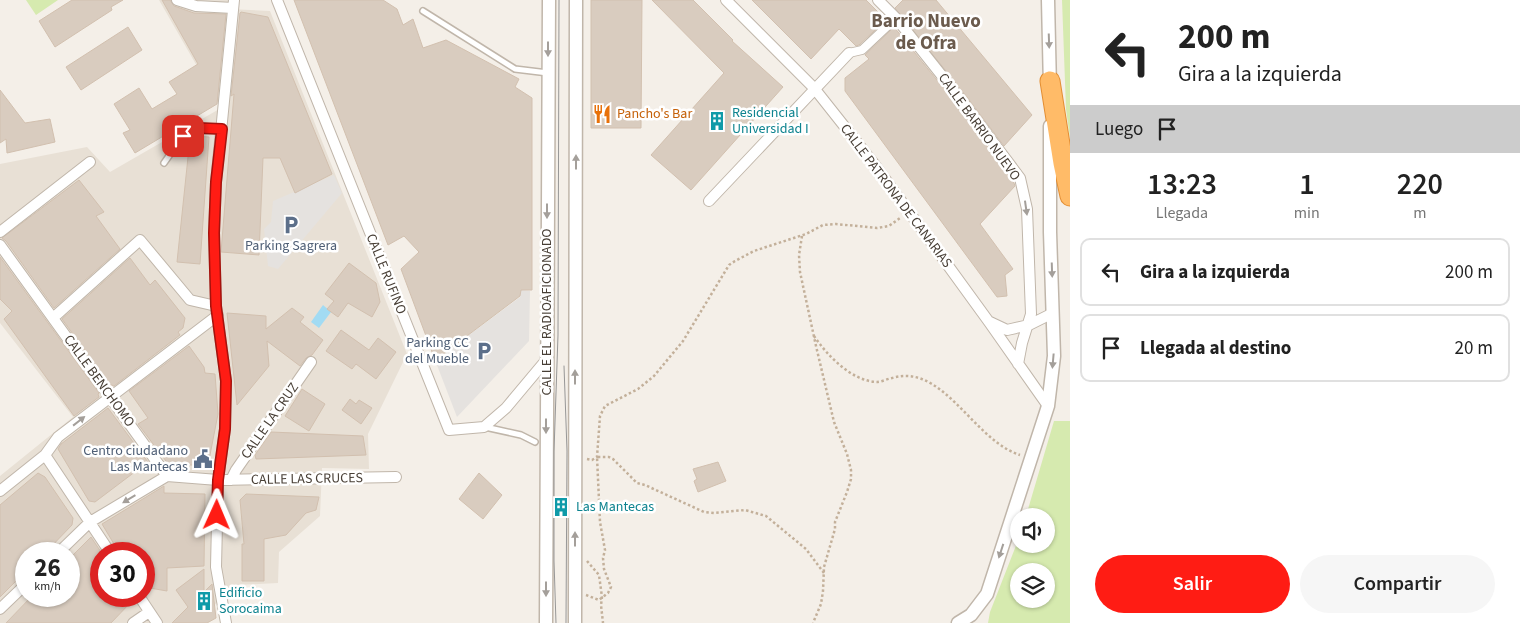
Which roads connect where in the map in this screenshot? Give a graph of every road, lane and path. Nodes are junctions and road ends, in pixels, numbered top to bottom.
1 (177, 0) edge
2 (277, 0) edge
3 (549, 0) edge
4 (576, 0) edge
5 (726, 0) edge
6 (878, 0) edge
7 (1048, 0) edge
8 (233, 4) edge
9 (424, 11) dead end
10 (896, 18) junction
11 (849, 53) joint
12 (548, 73) junction
13 (1050, 81) junction
14 (814, 88) junction
15 (222, 129) junction
16 (90, 162) dead end
17 (164, 163) dead end
18 (1070, 196) edge
19 (709, 201) dead end
20 (909, 212) junction
21 (0, 232) edge
22 (802, 236) junction
23 (0, 245) edge
24 (217, 310) junction
25 (1054, 313) junction
26 (53, 318) junction
27 (989, 322) junction
28 (1029, 325) junction
29 (814, 335) junction
30 (547, 359) junction
31 (311, 362) dead end
32 (1018, 364) junction
33 (111, 397) junction
34 (1048, 406) junction
35 (484, 427) junction
36 (535, 442) dead end
37 (45, 455) junction
38 (596, 457) junction
39 (586, 458) dead end
40 (1031, 459) junction
41 (167, 476) junction
42 (396, 477) dead end
43 (218, 480) junction
44 (231, 480) junction
45 (0, 491) edge
46 (90, 522) junction
47 (69, 542) edge
48 (103, 542) edge
49 (586, 560) dead end
50 (824, 573) junction
51 (15, 595) edge
52 (586, 595) dead end
53 (602, 597) junction
54 (146, 607) edge
55 (0, 609) edge
56 (149, 612) junction
57 (225, 622) edge
58 (133, 623) edge
59 (157, 623) edge
60 (546, 623) edge
61 (575, 623) edge
62 (603, 623) edge
63 (813, 623) edge
64 (958, 623) edge

1 - 8 street
2 - 35 street, CALLE RUFINO
3 -> 12 street, CALLE EL RADIOAFICIONADO
61 -> 4 street, CALLE EL RADIOAFICIONADO
5 - 14 street, CALLE PATRONA DE CANARIAS
6 - 10 street, CALLE BARRIO NUEVO
7 -> 13 street
8 - 15 street
9 - 12 lane
10 - 11 street
10 -> 28 street, CALLE BARRIO NUEVO
11 - 14 street
12 -> 30 street, CALLE EL RADIOAFICIONADO
13 - 18 highway
13 -> 25 street
14 - 19 street
14 - 20 street, CALLE PATRONA DE CANARIAS
15 - 17 lane
15 - 24 street
16 - 21 street
20 - 22 path
20 - 27 street, CALLE PATRONA DE CANARIAS
22 - 29 path
22 - 38 path
23 - 26 street, CALLE BENCHOMO
24 - 26 street
24 - 33 street
24 - 43 street
25 - 28 street
25 -> 34 street
26 - 33 street, CALLE BENCHOMO
27 - 28 street
27 - 32 street, CALLE PATRONA DE CANARIAS
28 - 32 street, CALLE BARRIO NUEVO
29 - 40 path
29 - 50 path
30 - 35 street
30 -> 60 street, CALLE EL RADIOAFICIONADO
31 - 44 street, CALLE LA CRUZ
32 - 34 street, CALLE PATRONA DE CANARIAS
37 -> 33 street
33 - 41 street, CALLE BENCHOMO
34 - 40 street
35 - 36 lane
37 - 45 street
37 - 46 street
38 - 39 path
38 - 50 path
38 - 53 path
40 -> 64 street
41 - 43 street
41 -> 46 street
42 - 44 street, CALLE LAS CRUCES
43 - 44 street, CALLE LAS CRUCES
43 - 57 street
46 - 47 street
46 - 48 street
49 - 53 path
50 - 63 path
51 - 55 street
52 - 53 path
53 - 62 path
54 - 56 street
56 - 58 street
56 - 59 street

